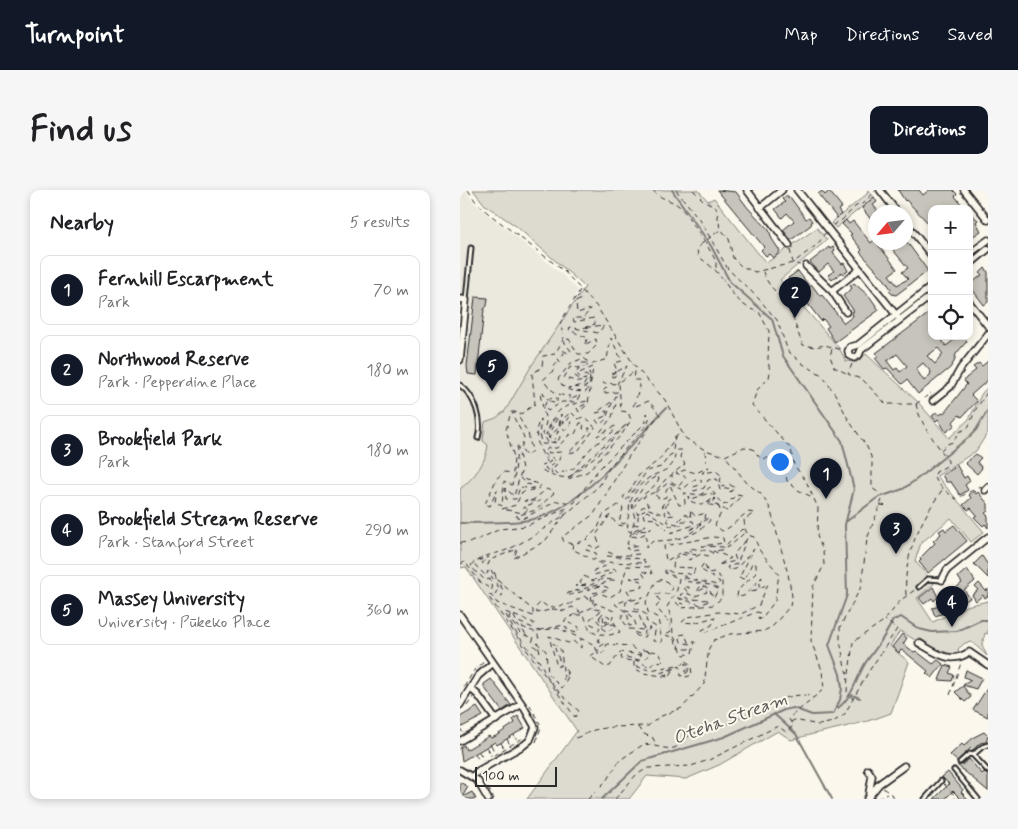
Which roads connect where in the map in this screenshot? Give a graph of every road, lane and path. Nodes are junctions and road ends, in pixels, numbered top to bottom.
1 (468, 190) edge
2 (653, 190) edge
3 (676, 190) edge
4 (694, 190) edge
5 (747, 190) edge
6 (782, 190) edge
7 (797, 190) edge
8 (875, 190) edge
9 (880, 190) edge
10 (964, 190) edge
11 (892, 205) edge
12 (760, 208) junction
13 (988, 220) edge
14 (831, 226) dead end
15 (721, 230) junction
16 (825, 232) dead end
17 (913, 232) edge
18 (988, 240) edge
19 (788, 246) joint
20 (471, 248) dead end
21 (988, 249) edge
22 (928, 251) edge
23 (973, 251) edge
24 (973, 262) edge
25 (793, 263) junction
26 (806, 266) joint
27 (860, 269) junction
28 (716, 270) junction
29 (763, 271) junction
30 (580, 289) junction
31 (928, 289) edge
32 (832, 291) junction
33 (578, 296) junction
34 (928, 298) edge
35 (463, 299) edge
36 (973, 307) edge
37 (846, 312) dead end
38 (896, 314) junction
39 (900, 319) junction
40 (988, 326) edge
41 (615, 334) junction
42 (988, 334) edge
43 (611, 338) junction
44 (832, 348) junction
45 (848, 351) junction
46 (854, 358) junction
47 (460, 360) edge
48 (848, 374) junction
49 (460, 385) edge
50 (988, 391) edge
51 (931, 393) dead end
52 (933, 401) dead end
53 (916, 404) junction
54 (680, 432) junction
55 (675, 436) junction
56 (478, 438) dead end
57 (705, 450) junction
58 (941, 451) junction
59 (725, 456) junction
60 (706, 462) dead end
61 (672, 474) junction
62 (986, 488) edge
63 (942, 489) junction
64 (879, 493) dead end
65 (813, 497) junction
66 (882, 500) dead end
67 (880, 505) junction
68 (889, 506) dead end
69 (565, 515) junction
70 (634, 524) junction
71 (988, 537) edge
72 (460, 543) edge
73 (573, 544) junction
74 (460, 564) edge
75 (942, 580) joint
76 (919, 587) joint
77 (906, 595) junction
78 (460, 615) edge
79 (886, 620) junction
80 (582, 639) junction
81 (919, 644) dead end
82 (482, 656) dead end
83 (494, 663) junction
84 (960, 664) dead end
85 (988, 665) edge
86 (848, 675) junction
87 (471, 689) junction
88 (461, 694) edge
89 (950, 694) dead end
90 (852, 697) junction
91 (813, 698) junction
92 (525, 704) junction
93 (460, 705) edge
94 (496, 720) junction
95 (790, 723) junction
96 (638, 726) junction
97 (514, 735) dead end
98 (576, 738) dead end
99 (508, 739) dead end
100 (460, 741) edge
101 (517, 741) dead end
102 (501, 743) dead end
103 (490, 745) dead end
104 (511, 745) dead end
105 (533, 745) dead end
106 (656, 745) junction
107 (988, 745) edge
108 (487, 747) dead end
109 (504, 749) dead end
110 (479, 752) dead end
111 (475, 754) dead end
112 (496, 754) dead end
113 (973, 755) junction
114 (492, 756) dead end
115 (484, 761) dead end
116 (960, 762) dead end
117 (480, 763) dead end
118 (904, 766) dead end
119 (460, 770) edge
120 (868, 770) dead end
121 (954, 770) dead end
122 (988, 771) edge
123 (472, 777) junction
124 (482, 777) dead end
125 (941, 781) joint
126 (882, 788) dead end
127 (887, 793) junction
128 (868, 796) edge
129 (890, 798) edge
130 (488, 799) edge
131 (494, 799) edge
132 (588, 799) edge
133 (615, 799) edge
134 (877, 799) edge
135 (896, 799) edge
136 (925, 799) edge
137 (955, 799) edge
138 (978, 799) edge

1 - 30 path
2 - 28 path
3 - 64 path
4 - 15 path
5 - 12 street
6 - 12 street
7 - 27 street
8 - 14 path
9 - 11 street
10 - 13 street
12 - 19 street
15 - 28 path, bridge
15 - 29 path
16 - 25 path
17 - 22 street
18 - 23 street
19 - 25 path
20 - 35 lane
21 - 24 street
25 - 26 path
25 - 29 path
26 - 32 street
27 - 32 street
27 - 38 street
28 - 65 path
29 - 44 path
30 - 33 path
30 - 41 path
31 - 38 street
32 - 37 street
33 - 43 path
33 - 69 path
34 - 39 street
35 - 47 street
36 - 40 street
38 - 39 street
38 - 45 street
39 - 46 street
41 - 43 path
41 - 54 path
42 - 52 street
43 - 73 path
44 - 45 path
44 - 48 path
45 - 46 street
46 - 48 path
48 - 53 path
49 - 56 lane
50 - 58 path
51 - 53 path
53 - 58 path
54 - 55 path
54 - 57 path
55 - 61 path
55 - 73 path
57 - 59 path
57 - 60 path
58 - 63 path
59 - 65 path
59 - 96 path
61 - 70 path
61 - 80 path
62 - 63 path
63 - 77 path
65 - 91 path
66 - 67 path
67 - 68 path
67 - 86 path
69 - 72 path
69 - 74 path
69 - 80 path
70 - 73 path
70 - 80 path
71 - 75 street
75 - 76 lane
76 - 77 path
77 - 79 path
78 - 83 street
79 - 86 path
79 - 90 path
81 - 85 street
82 - 88 path
83 - 87 street
83 - 92 street
84 - 89 path
86 - 90 path
87 - 93 street
87 - 94 street
90 - 95 path
91 - 95 path
91 - 106 path
92 - 94 street
92 - 105 path
92 - 123 street
94 - 100 street
95 - 133 path
96 - 98 path
96 - 106 path
97 - 101 path
99 - 104 path
102 - 109 path
103 - 112 path
106 - 132 path
107 - 113 lane
108 - 114 path
110 - 115 path
111 - 117 path
113 - 116 lane
113 - 122 lane
118 - 128 street
119 - 123 street
120 - 128 street
121 - 138 lane
123 - 130 street
124 - 131 path
125 - 136 lane
125 - 137 path
126 - 127 path
127 - 134 path
127 - 135 path
129 - 135 path

